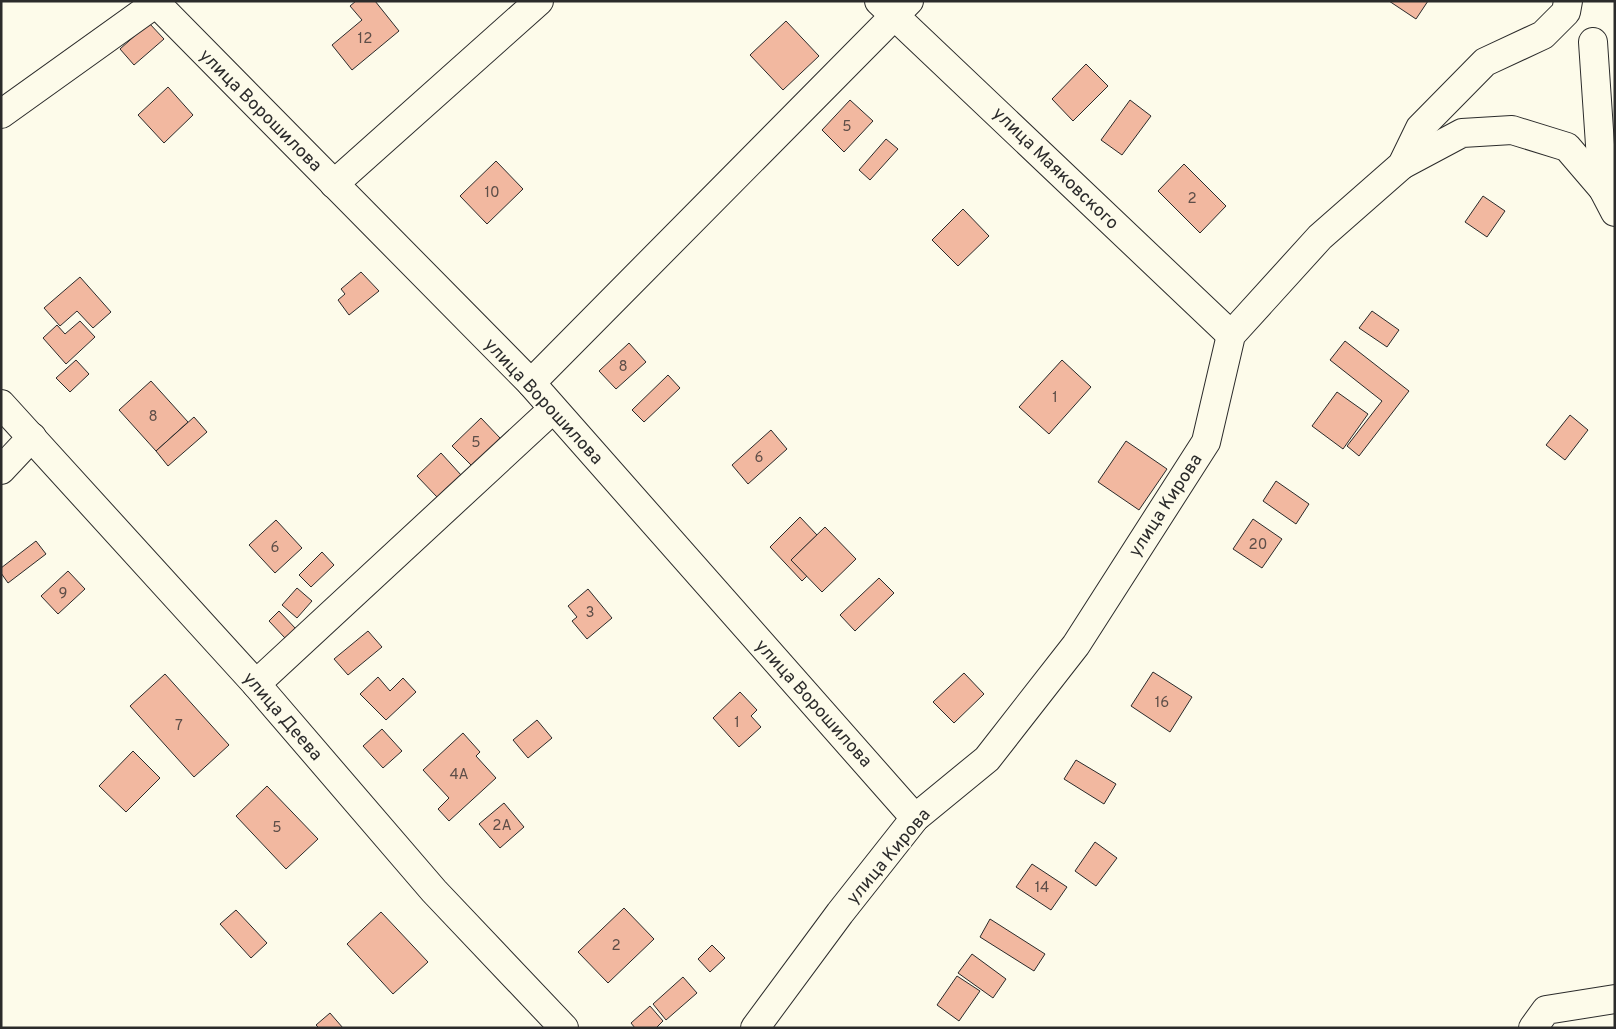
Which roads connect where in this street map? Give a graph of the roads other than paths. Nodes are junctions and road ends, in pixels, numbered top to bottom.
1 (539, 1) edge
2 (155, 2) edge
3 (894, 6) edge
4 (1567, 7) edge
5 (1593, 42) junction
6 (1615, 73) edge
7 (1, 114) edge
8 (1402, 165) junction
9 (334, 184) junction
10 (1609, 201) edge
11 (1231, 335) junction
12 (531, 383) junction
13 (1, 404) edge
14 (553, 409) junction
15 (32, 438) junction
16 (1, 470) edge
17 (256, 684) junction
18 (915, 818) junction
19 (1615, 999) edge
20 (1540, 1019) edge
21 (564, 1028) edge
22 (755, 1028) edge

1 - 9 street
2 - 7 street
2 - 9 street, улица Ворошилова
3 - 11 street, улица Маяковского
3 - 12 street
4 - 5 street
4 - 8 street, улица Кирова
5 - 6 street
5 - 10 street
8 - 10 street
8 - 11 street, улица Кирова
9 - 12 street, улица Ворошилова
11 - 18 street, улица Кирова
12 - 14 street, улица Ворошилова
13 - 15 street, улица Деева
14 - 17 street
14 - 18 street, улица Ворошилова
15 - 16 street
15 - 17 street, улица Деева
17 - 21 street, улица Деева
18 - 22 street, улица Кирова
19 - 20 street

